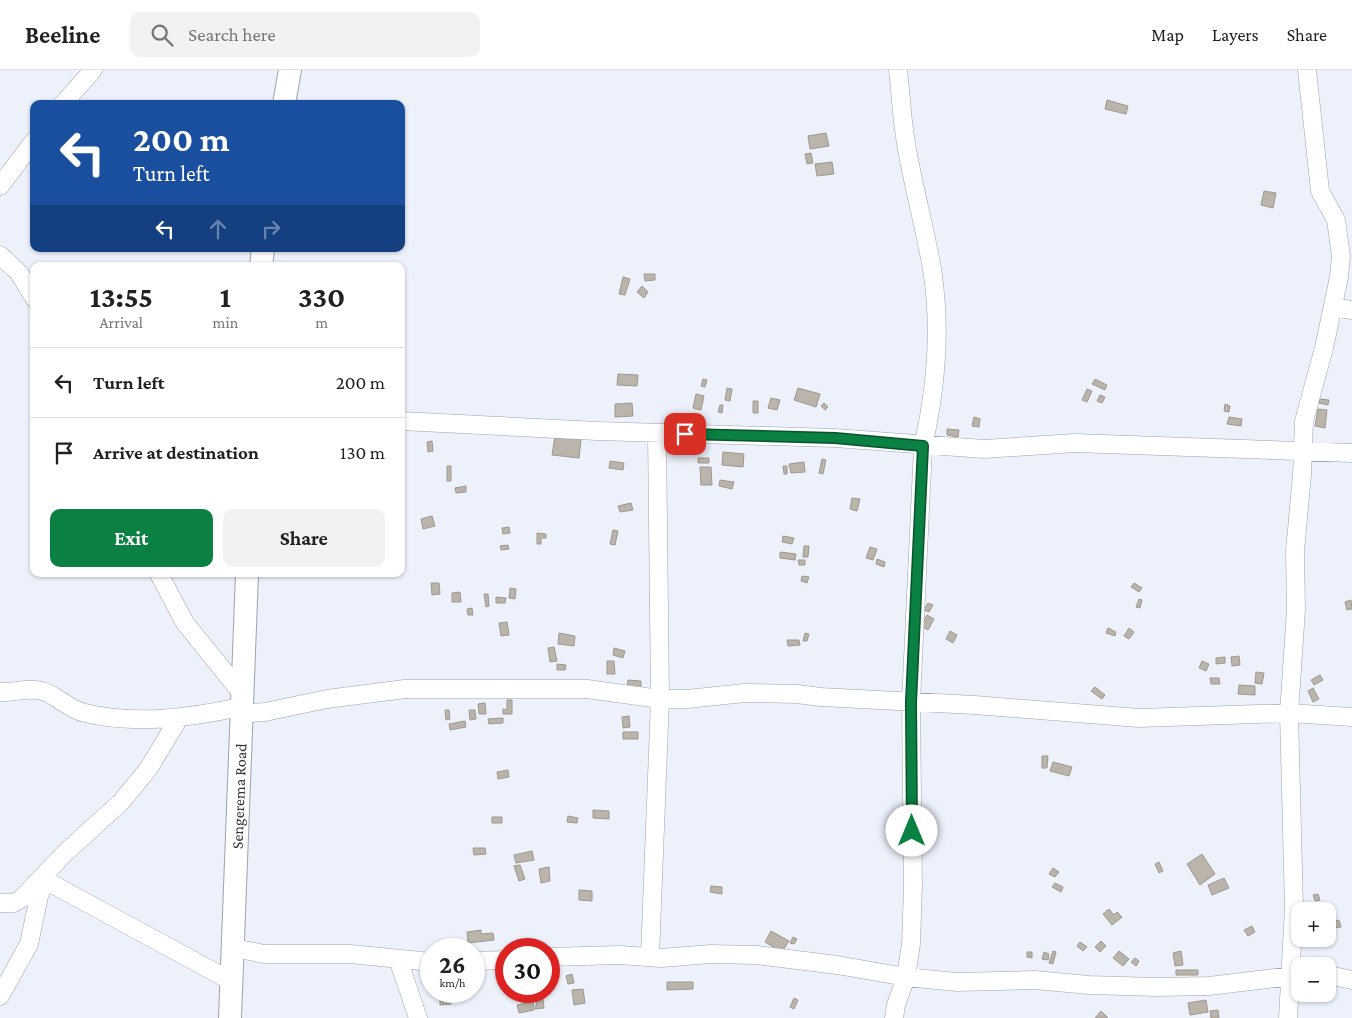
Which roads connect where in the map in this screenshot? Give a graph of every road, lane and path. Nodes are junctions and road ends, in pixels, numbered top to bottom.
1 (93, 70) edge
2 (290, 70) edge
3 (898, 70) edge
4 (1308, 70) edge
5 (67, 100) edge
6 (285, 100) edge
7 (30, 146) edge
8 (2, 177) edge
9 (0, 255) edge
10 (30, 291) edge
11 (1333, 307) junction
12 (1352, 310) edge
13 (405, 421) edge
14 (657, 433) junction
15 (923, 446) junction
16 (1303, 452) junction
17 (1352, 453) edge
18 (161, 577) edge
19 (246, 577) edge
20 (0, 692) edge
21 (660, 699) junction
22 (240, 702) junction
23 (911, 702) junction
24 (1289, 713) junction
25 (1352, 717) edge
26 (179, 718) junction
27 (43, 879) junction
28 (0, 903) edge
29 (234, 948) junction
30 (560, 957) edge
31 (650, 957) junction
32 (1295, 957) edge
33 (398, 960) junction
34 (420, 961) edge
35 (1291, 976) edge
36 (906, 977) junction
37 (1336, 977) edge
38 (1352, 980) edge
39 (231, 981) junction
40 (0, 996) edge
41 (1291, 1000) edge
42 (230, 1018) edge
43 (418, 1018) edge
44 (894, 1018) edge
45 (1288, 1018) edge

1 - 5 street
2 - 6 main road
3 - 15 street
4 - 11 street
7 - 8 street
9 - 10 street
11 - 12 street
11 - 16 street
13 - 14 street
14 - 15 street
14 - 21 street
15 - 16 street
15 - 23 street
16 - 17 street
16 - 24 street
18 - 22 street
19 - 22 main road, Sengerema Road
20 - 26 street
21 - 22 street
21 - 23 street
21 - 31 street
22 - 26 street
22 - 29 main road, Sengerema Road
23 - 24 street
23 - 36 street
24 - 25 street
24 - 32 street
26 - 27 street
27 - 28 street
27 - 39 street
27 - 40 street
29 - 33 street
29 - 39 main road, Sengerema Road
30 - 31 street
31 - 36 street
33 - 34 street
33 - 43 street
35 - 36 street
36 - 44 street
37 - 38 street
39 - 42 main road, Sengerema Road
41 - 45 street

